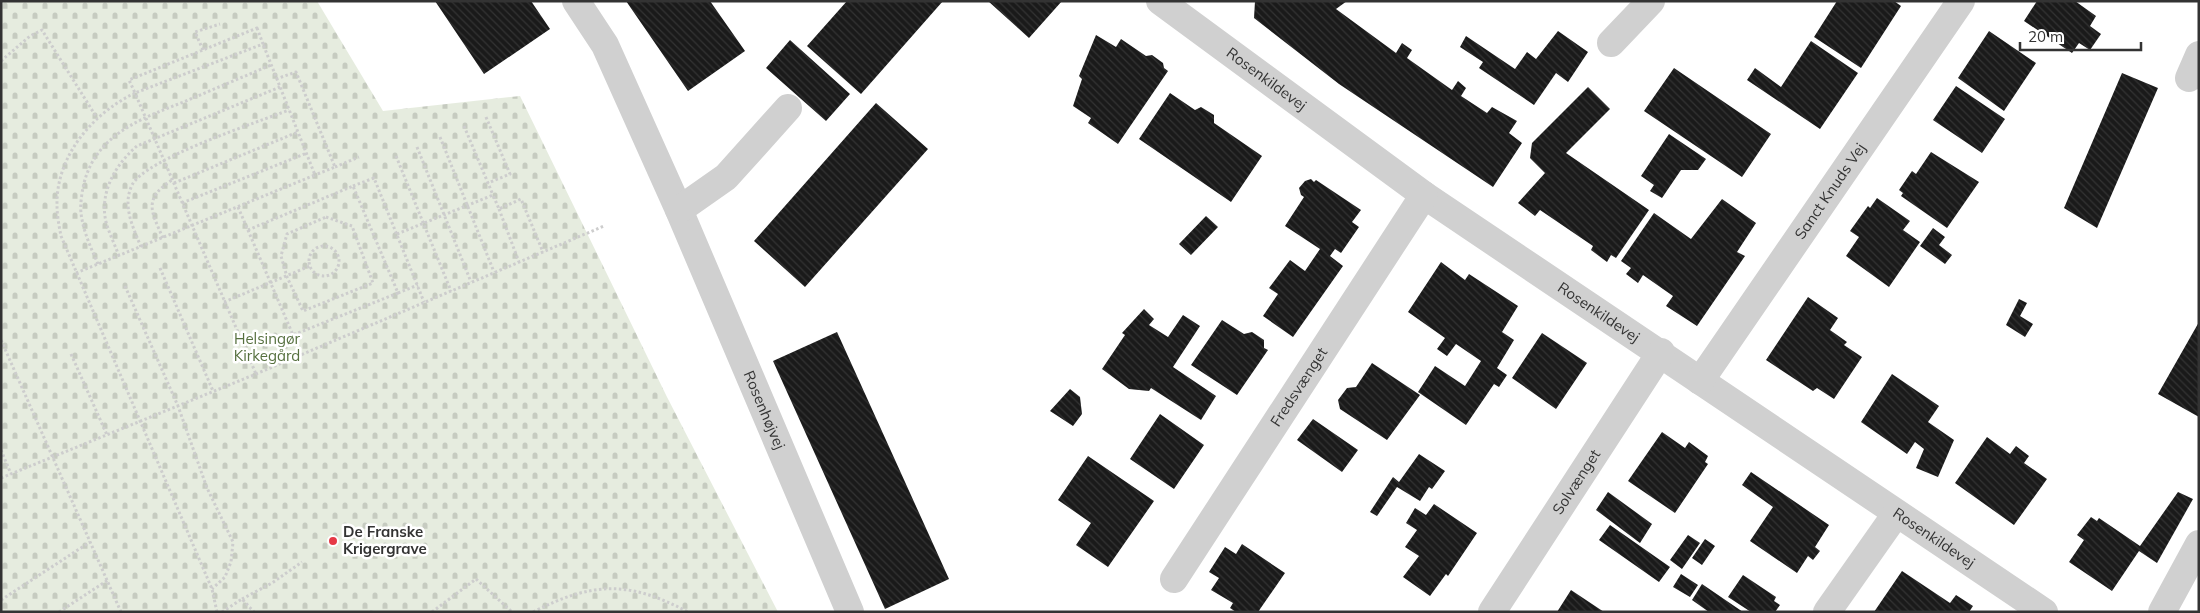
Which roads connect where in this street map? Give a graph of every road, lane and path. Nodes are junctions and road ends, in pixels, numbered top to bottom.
1 (576, 1) edge
2 (1651, 1) edge
3 (1961, 1) edge
4 (1178, 7) edge
5 (220, 24) dead end
6 (1611, 42) dead end
7 (263, 44) junction
8 (203, 50) junction
9 (1, 61) edge
10 (271, 65) junction
11 (276, 79) junction
12 (280, 87) junction
13 (135, 93) junction
14 (788, 108) dead end
15 (289, 110) junction
16 (146, 117) junction
17 (486, 117) dead end
18 (97, 118) junction
19 (464, 126) dead end
20 (298, 131) junction
21 (440, 137) dead end
22 (154, 139) junction
23 (417, 146) dead end
24 (307, 153) junction
25 (396, 156) dead end
26 (359, 157) dead end
27 (164, 160) junction
28 (335, 167) junction
29 (315, 175) junction
30 (173, 182) junction
31 (488, 183) junction
32 (354, 186) junction
33 (493, 195) junction
34 (1424, 196) junction
35 (182, 204) junction
36 (468, 205) junction
37 (238, 207) junction
38 (499, 209) junction
39 (679, 210) junction
40 (445, 214) junction
41 (423, 223) junction
42 (192, 226) junction
43 (604, 226) dead end
44 (248, 230) junction
45 (396, 234) junction
46 (163, 238) junction
47 (141, 247) junction
48 (543, 252) junction
49 (119, 256) junction
50 (519, 262) junction
51 (98, 264) junction
52 (310, 266) junction
53 (160, 268) dead end
54 (494, 272) junction
55 (76, 273) junction
56 (287, 277) junction
57 (472, 282) junction
58 (271, 283) junction
59 (418, 285) junction
60 (125, 286) dead end
61 (451, 290) junction
62 (398, 293) junction
63 (224, 302) junction
64 (424, 302) junction
65 (1, 340) edge
66 (1661, 352) junction
67 (71, 354) dead end
68 (256, 374) junction
69 (1700, 381) junction
70 (214, 391) junction
71 (178, 406) junction
72 (140, 422) junction
73 (108, 435) junction
74 (1, 450) edge
75 (53, 457) junction
76 (11, 474) junction
77 (1, 478) edge
78 (1896, 514) junction
79 (90, 542) junction
80 (2199, 544) edge
81 (302, 562) dead end
82 (1174, 579) dead end
83 (108, 580) junction
84 (212, 589) junction
85 (242, 599) junction
86 (1, 600) edge
87 (59, 612) edge
88 (121, 612) edge
89 (217, 612) edge
90 (222, 612) edge
91 (254, 612) edge
92 (432, 612) edge
93 (512, 612) edge
94 (533, 612) edge
95 (688, 612) edge
96 (850, 612) edge
97 (1492, 612) edge
98 (1827, 612) edge
99 (2044, 612) edge
100 (2162, 612) edge

1 - 39 street, Rosenhøjvej
2 - 6 street
3 - 69 street, Sanct Knuds Vej
4 - 34 street, Rosenkildevej
5 - 8 path
7 - 8 path
7 - 10 path
7 - 13 path
8 - 13 path
9 - 18 path
10 - 11 path
10 - 16 path
11 - 12 path
11 - 28 path
12 - 15 path
12 - 22 path
13 - 16 path
13 - 18 path
14 - 39 street
15 - 20 path
15 - 27 path
16 - 22 path
16 - 51 path
17 - 31 path
18 - 55 path
19 - 31 path
20 - 24 path
20 - 30 path
21 - 36 path
22 - 27 path
22 - 49 path
23 - 40 path
24 - 29 path
24 - 35 path
25 - 41 path
26 - 28 path
27 - 30 path
27 - 47 path
28 - 29 path
29 - 37 path
30 - 35 path
30 - 46 path
31 - 33 path
32 - 44 path
32 - 45 path
32 - 62 path
33 - 36 path
33 - 38 path
34 - 66 street, Rosenkildevej
34 - 82 street, Fredsvænget
35 - 42 path
36 - 40 path
36 - 54 path
37 - 42 path
37 - 44 path
38 - 48 path
38 - 50 path
39 - 96 street, Rosenhøjvej
40 - 41 path
40 - 57 path
41 - 45 path
41 - 61 path
42 - 46 path
42 - 63 path
43 - 48 path
44 - 58 path
45 - 59 path
46 - 47 path
47 - 49 path
48 - 50 path
49 - 51 path
50 - 54 path
51 - 55 path
52 - 52 path
52 - 56 path
53 - 70 path
54 - 57 path
55 - 72 path
56 - 56 path
56 - 58 path
57 - 61 path
58 - 62 path
58 - 63 path
59 - 62 path
59 - 64 path
60 - 71 path
61 - 64 path
63 - 68 path
64 - 68 path
65 - 75 path
66 - 69 street, Rosenkildevej
66 - 97 street, Solvænget
67 - 73 path
68 - 70 path
69 - 78 street, Rosenkildevej
70 - 71 path
71 - 72 path
71 - 84 path
72 - 73 path
72 - 84 path
73 - 75 path
74 - 76 path
75 - 76 path
75 - 79 path
76 - 77 path
78 - 98 street
78 - 99 street, Rosenkildevej
79 - 83 path
79 - 86 path
80 - 100 street
81 - 85 path
83 - 87 path
83 - 88 path
84 - 89 path
85 - 90 path
85 - 91 path
92 - 93 path
94 - 95 path

